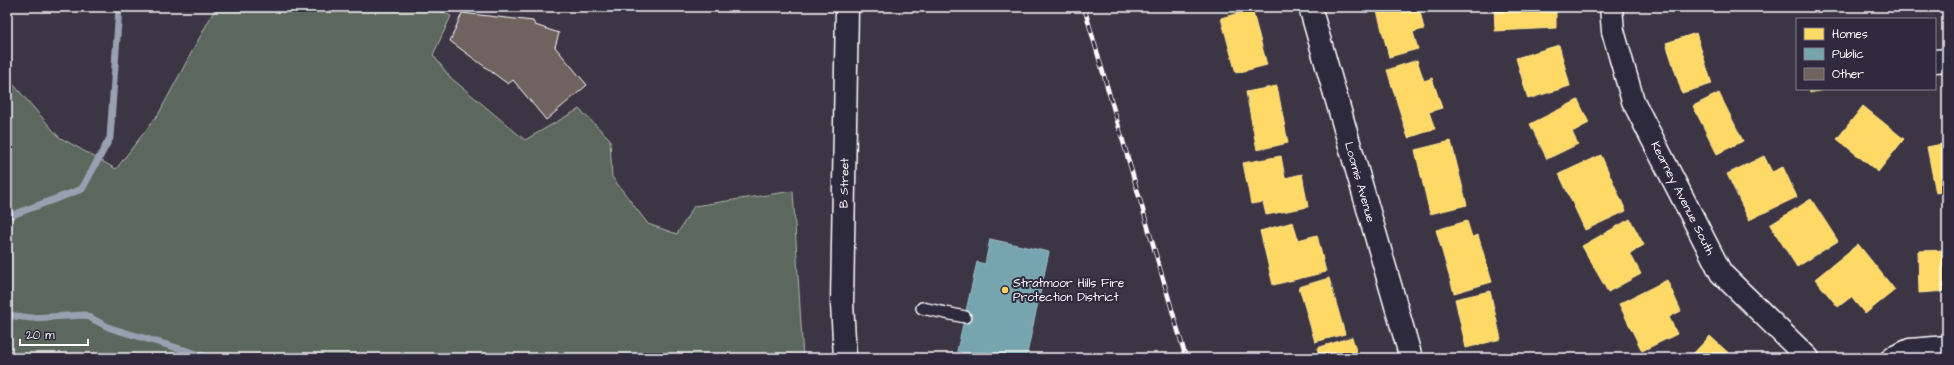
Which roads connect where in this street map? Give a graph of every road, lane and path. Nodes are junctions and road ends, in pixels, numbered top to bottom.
1 (847, 7) edge
2 (1310, 7) edge
3 (1611, 7) edge
4 (1947, 60) edge
5 (1936, 61) edge
6 (922, 308) dead end
7 (965, 317) dead end
8 (1947, 348) edge
9 (844, 358) edge
10 (1411, 358) edge
11 (1808, 358) edge
12 (1892, 358) edge

1 - 9 street, B Street
2 - 10 street, Loomis Avenue
3 - 11 street, Kearney Avenue South
4 - 5 street
6 - 7 lane
8 - 12 street

